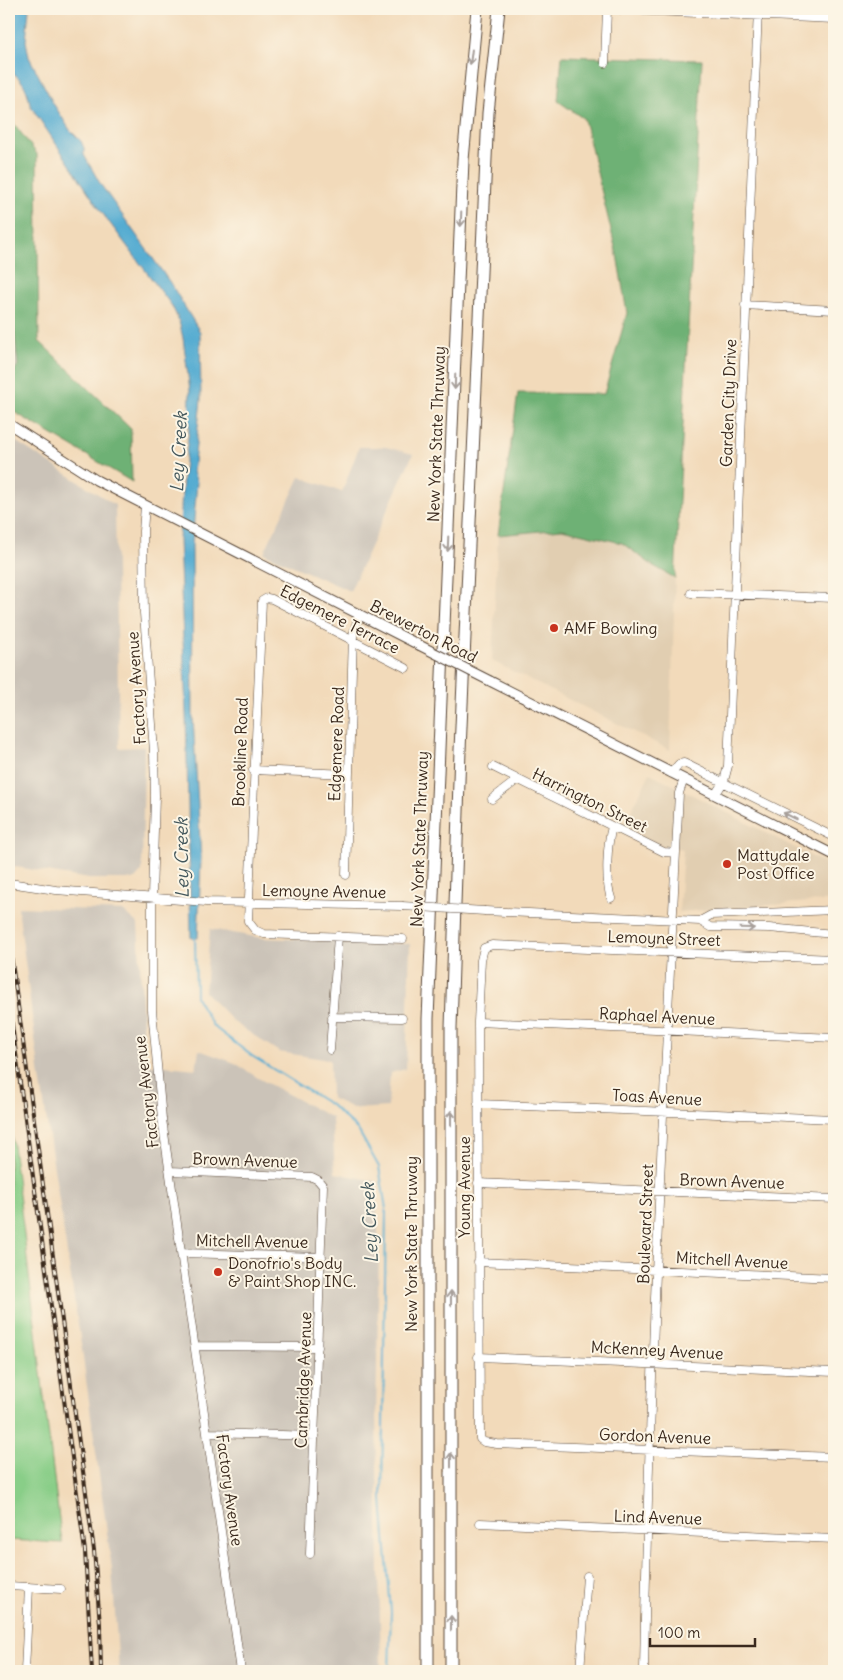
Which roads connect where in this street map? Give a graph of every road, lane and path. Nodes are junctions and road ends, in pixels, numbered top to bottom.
1 (477, 9) edge
2 (499, 9) edge
3 (607, 9) edge
4 (758, 13) edge
5 (834, 19) edge
6 (605, 63) dead end
7 (745, 305) junction
8 (834, 310) edge
9 (9, 424) edge
10 (145, 506) junction
11 (691, 593) dead end
12 (734, 593) junction
13 (834, 598) edge
14 (262, 601) joint
15 (359, 615) junction
16 (353, 641) junction
17 (406, 668) dead end
18 (493, 767) dead end
19 (253, 770) junction
20 (672, 773) junction
21 (349, 774) junction
22 (684, 779) junction
23 (517, 780) junction
24 (724, 781) junction
25 (715, 795) junction
26 (492, 799) dead end
27 (612, 827) junction
28 (834, 837) edge
29 (676, 853) junction
30 (833, 856) edge
31 (346, 875) dead end
32 (9, 883) edge
33 (152, 897) junction
34 (611, 898) dead end
35 (248, 904) junction
36 (834, 910) edge
37 (672, 920) junction
38 (700, 921) junction
39 (834, 934) edge
40 (338, 936) junction
41 (402, 940) dead end
42 (492, 945) joint
43 (670, 952) junction
44 (834, 959) edge
45 (332, 1017) junction
46 (402, 1018) dead end
47 (478, 1022) junction
48 (667, 1031) junction
49 (834, 1038) edge
50 (330, 1050) dead end
51 (478, 1104) junction
52 (663, 1111) junction
53 (834, 1118) edge
54 (170, 1172) junction
55 (318, 1180) joint
56 (478, 1184) junction
57 (660, 1191) junction
58 (834, 1199) edge
59 (182, 1253) junction
60 (322, 1257) junction
61 (478, 1262) junction
62 (656, 1270) junction
63 (834, 1278) edge
64 (195, 1346) junction
65 (318, 1348) junction
66 (478, 1357) junction
67 (653, 1364) junction
68 (834, 1372) edge
69 (208, 1433) junction
70 (314, 1436) junction
71 (478, 1436) joint
72 (650, 1450) junction
73 (834, 1457) edge
74 (480, 1523) dead end
75 (647, 1531) junction
76 (834, 1539) edge
77 (310, 1554) dead end
78 (587, 1576) dead end
79 (9, 1586) edge
80 (29, 1587) junction
81 (61, 1589) dead end
82 (25, 1671) edge
83 (241, 1671) edge
84 (428, 1671) edge
85 (451, 1671) edge
86 (580, 1671) edge
87 (644, 1671) edge

1 -> 84 highway, New York State Thruway
85 -> 2 highway
3 - 4 street
3 - 6 street
4 - 5 street
4 - 7 street, Garden City Drive
7 - 8 street
7 - 12 street, Garden City Drive
9 - 10 main road, Brewerton Road
10 - 15 main road, Brewerton Road
10 - 33 street, Factory Avenue
11 - 12 street
12 - 13 street
12 - 24 street, Garden City Drive
14 - 16 street, Edgemere Terrace
14 - 19 street, Brookline Road
15 - 16 street, Edgemere Road
15 - 20 main road, Brewerton Road, bridge
16 - 17 street, Edgemere Terrace
16 - 21 street, Edgemere Road
18 - 23 street, Harrington Street
19 - 21 street
19 - 35 street, Brookline Road
20 - 22 main road, Brewerton Road
20 - 24 street
21 - 31 street, Edgemere Road
22 - 25 main road, Brewerton Road
22 - 29 street, Boulevard Street
23 - 26 street
23 - 27 street, Harrington Street
24 - 25 street, Garden City Drive
28 -> 24 street
25 - 30 main road, Brewerton Road
27 - 29 street, Harrington Street
27 - 34 street
29 - 37 street, Boulevard Street
32 - 33 street, Lemoyne Avenue
33 - 35 street, Lemoyne Avenue
33 - 54 street, Factory Avenue
35 - 37 street, Lemoyne Avenue, bridge
35 - 40 street
36 - 38 street, Lemoyne Avenue
37 - 38 street, Lemoyne Avenue
37 - 43 street, Boulevard Street
38 -> 39 street, Lemoyne Avenue
40 - 41 street
40 - 45 street
42 - 43 street, Lemoyne Street
42 - 47 street, Young Avenue
43 - 44 street, Lemoyne Street
43 - 48 street, Boulevard Street
45 - 46 street
45 - 50 street
47 - 48 street, Raphael Avenue
47 - 51 street, Young Avenue
48 - 49 street, Raphael Avenue
48 - 52 street, Boulevard Street
51 - 52 street, Toas Avenue
51 - 56 street, Young Avenue
52 - 53 street, Toas Avenue
52 - 57 street, Boulevard Street
54 - 55 street, Brown Avenue
54 - 59 street, Factory Avenue
55 - 60 street, Cambridge Avenue
56 - 57 street, Brown Avenue
56 - 61 street, Young Avenue
57 - 58 street, Brown Avenue
57 - 62 street, Boulevard Street
59 - 60 street, Mitchell Avenue
59 - 64 street, Factory Avenue
60 - 65 street, Cambridge Avenue
61 - 62 street, Mitchell Avenue
61 - 66 street, Young Avenue
62 - 63 street, Mitchell Avenue
62 - 67 street, Boulevard Street
64 - 65 street
64 - 69 street, Factory Avenue
65 - 70 street, Cambridge Avenue
66 - 67 street, McKenney Avenue
66 - 71 street, Young Avenue
67 - 68 street, McKenney Avenue
67 - 72 street, Boulevard Street
69 - 70 street
69 - 83 street, Factory Avenue
70 - 77 street, Cambridge Avenue
71 - 72 street, Gordon Avenue
72 - 73 street, Gordon Avenue
72 - 75 street, Boulevard Street
74 - 75 street, Lind Avenue
75 - 76 street, Lind Avenue
75 - 87 street, Boulevard Street
78 - 86 street
79 - 80 street
80 - 81 street
80 - 82 street

